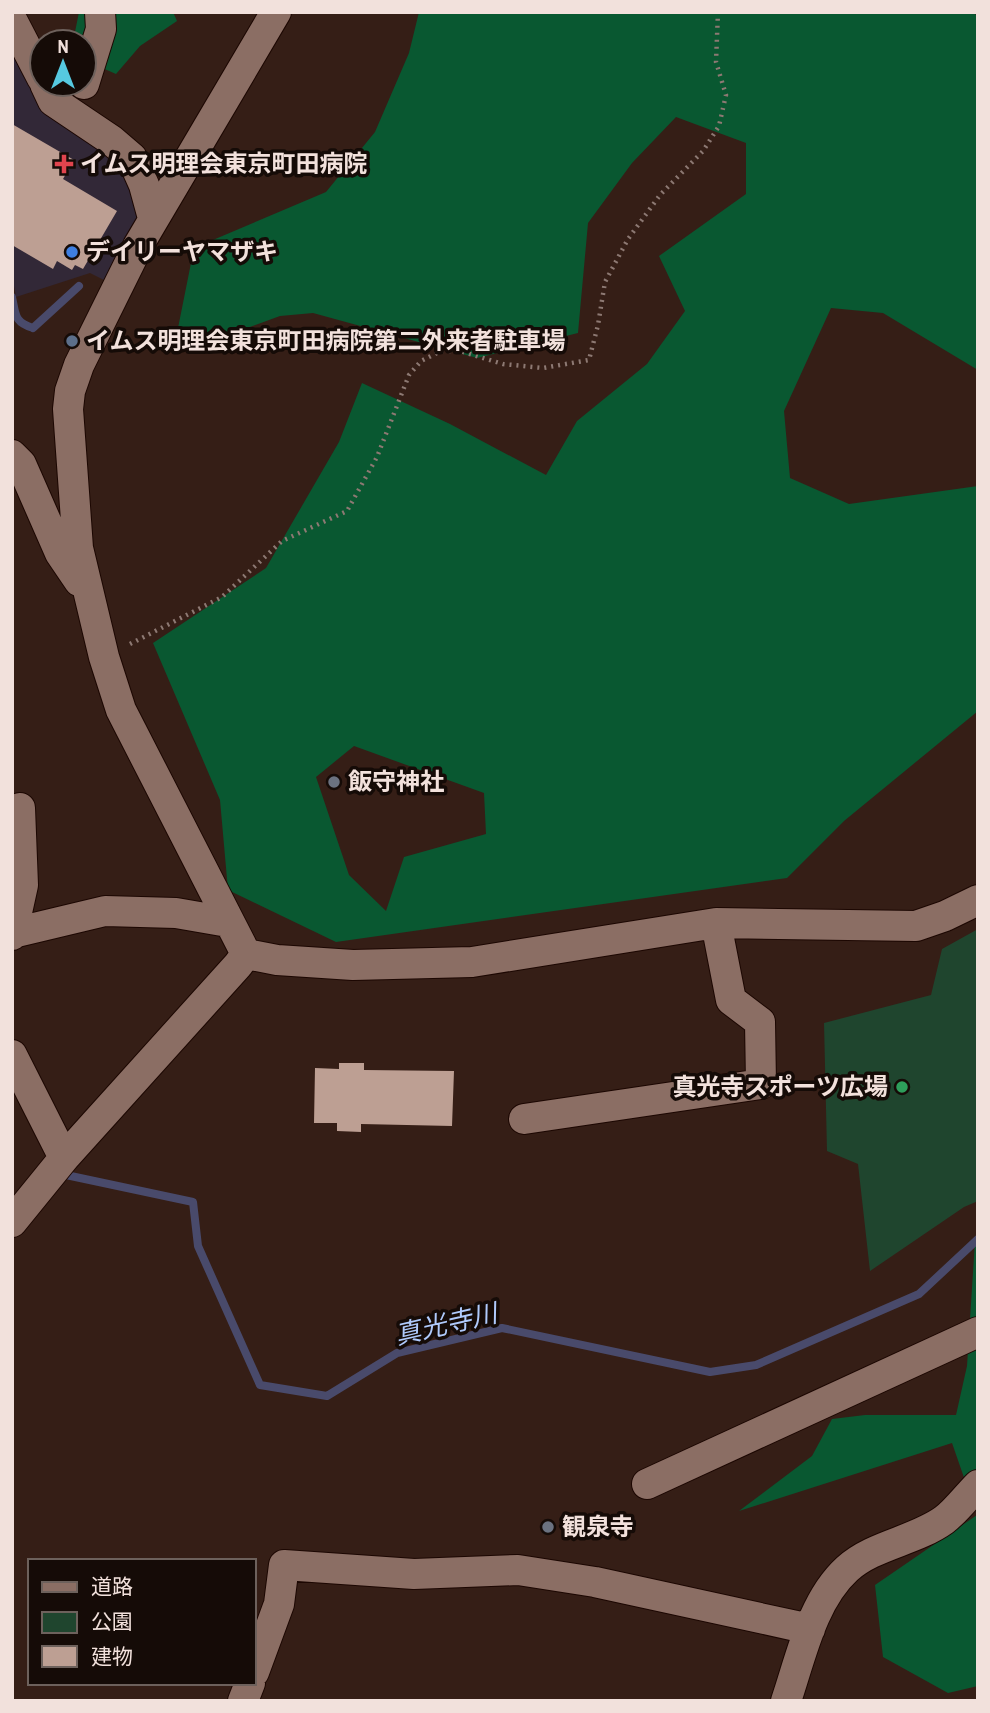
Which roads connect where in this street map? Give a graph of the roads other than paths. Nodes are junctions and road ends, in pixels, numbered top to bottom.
1 (100, 12) edge
2 (276, 12) edge
3 (12, 20) edge
4 (98, 39) edge
5 (28, 51) edge
6 (52, 98) edge
7 (79, 98) edge
8 (74, 114) junction
9 (153, 218) junction
10 (12, 455) edge
11 (89, 596) junction
12 (20, 808) dead end
13 (978, 900) edge
14 (228, 922) junction
15 (716, 923) junction
16 (13, 934) edge
17 (246, 954) junction
18 (12, 1055) edge
19 (524, 1119) dead end
20 (64, 1158) junction
21 (12, 1222) edge
22 (978, 1332) edge
23 (647, 1483) dead end
24 (978, 1485) edge
25 (810, 1629) junction
26 (256, 1667) edge
27 (786, 1701) edge

1 - 4 street
2 - 9 street
3 - 5 street
6 - 8 street
7 - 8 street
8 - 9 street
9 - 11 street
10 - 11 street
11 - 14 street
12 - 16 street
13 - 15 street
14 - 16 street
14 - 17 street
15 - 17 street
15 - 19 street
17 - 20 street
18 - 20 street
20 - 21 street
22 - 23 street
24 - 25 street
25 - 26 street
25 - 27 street

